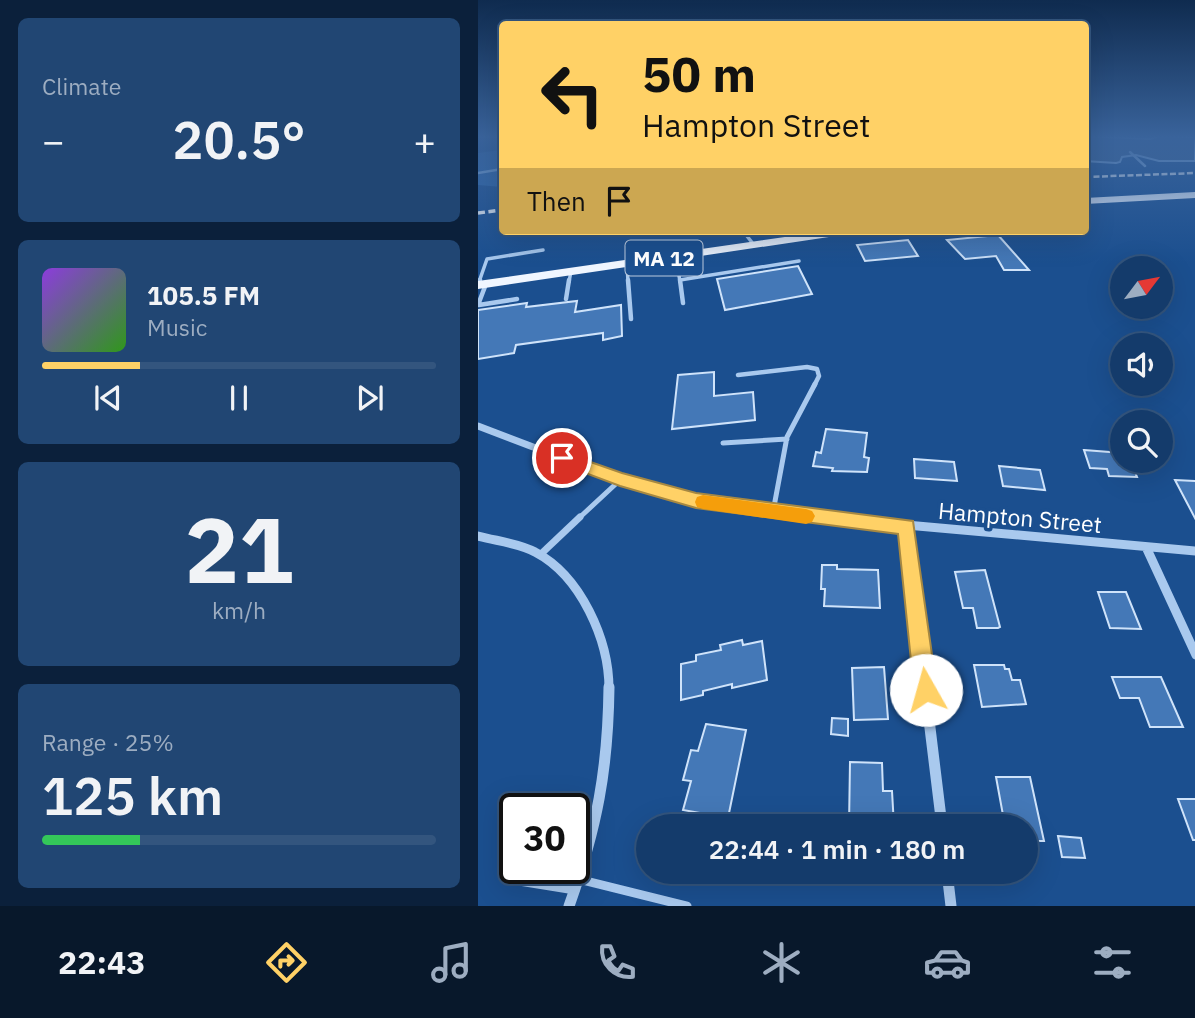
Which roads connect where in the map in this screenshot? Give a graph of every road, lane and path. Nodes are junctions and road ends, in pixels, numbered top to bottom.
1 (1195, 195) edge
2 (1089, 201) edge
3 (746, 235) edge
4 (822, 235) edge
5 (754, 245) junction
6 (543, 250) dead end
7 (676, 256) junction
8 (799, 261) dead end
9 (627, 263) junction
10 (571, 271) junction
11 (680, 280) junction
12 (481, 285) edge
13 (516, 299) dead end
14 (566, 299) dead end
15 (683, 303) dead end
16 (479, 305) edge
17 (631, 319) dead end
18 (738, 376) dead end
19 (478, 426) edge
20 (787, 439) junction
21 (723, 443) dead end
22 (620, 480) junction
23 (773, 512) junction
24 (906, 527) junction
25 (478, 536) edge
26 (1146, 547) junction
27 (1195, 551) edge
28 (542, 552) junction
29 (1195, 655) edge
30 (941, 814) edge
31 (564, 884) edge
32 (948, 884) edge
33 (577, 885) junction
34 (569, 906) edge
35 (687, 906) edge
36 (951, 906) edge

1 - 2 main road
3 - 5 lane
4 - 5 main road, MA 12
5 - 7 main road, MA 12
6 - 12 lane
7 - 9 main road, MA 12
7 - 11 lane
8 - 11 lane
9 - 10 main road, MA 12
9 - 17 lane
10 - 12 main road, MA 12
10 - 14 lane
11 - 15 lane
12 - 16 lane
13 - 16 lane
18 - 20 lane
19 - 22 street, Hampton Street
20 - 21 lane
20 - 23 lane
22 - 23 street, Hampton Street
22 - 28 lane
23 - 24 street, Hampton Street
24 - 26 street, Hampton Street
24 - 30 street
25 - 28 street
26 - 27 street, Hampton Street
26 - 29 street
28 - 33 street
31 - 33 lane
32 - 36 street
33 - 34 street
33 - 35 lane

